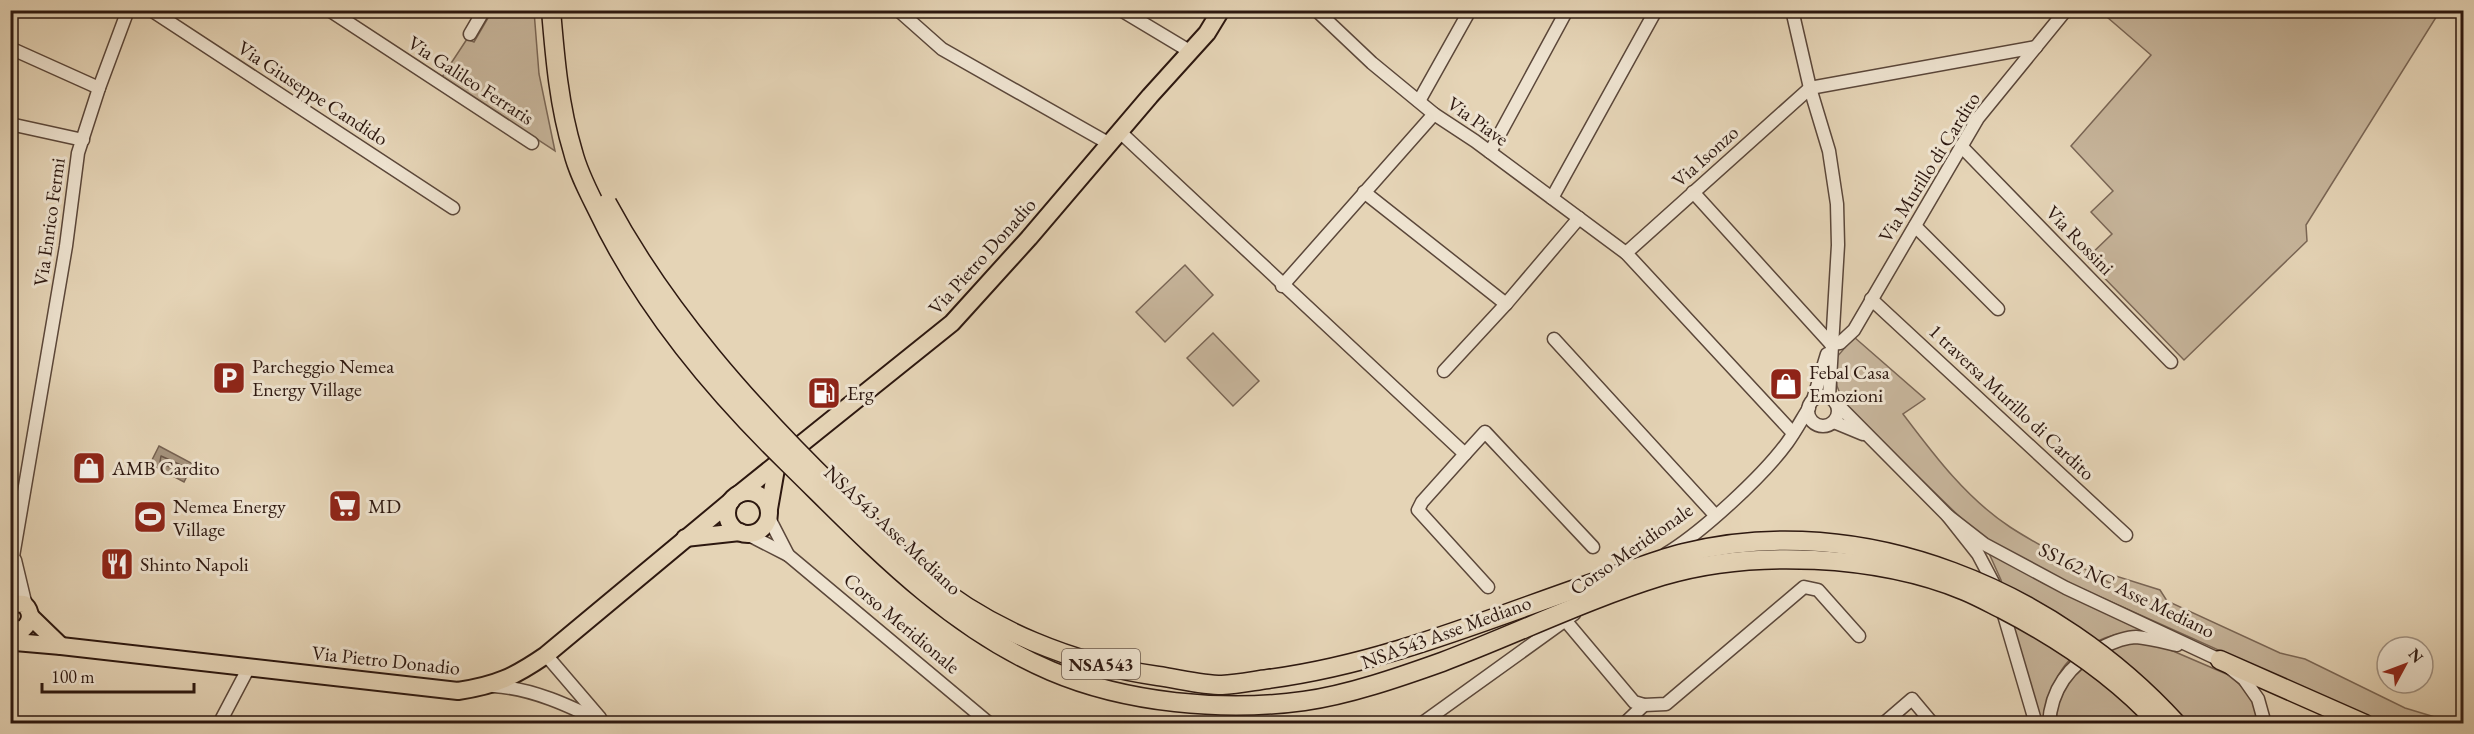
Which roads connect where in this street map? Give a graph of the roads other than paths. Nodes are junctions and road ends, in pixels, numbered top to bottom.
1 (128, 10) edge
2 (151, 10) edge
3 (329, 10) edge
4 (484, 10) edge
5 (551, 10) edge
6 (559, 10) edge
7 (898, 10) edge
8 (1121, 10) edge
9 (1221, 10) edge
10 (1470, 10) edge
11 (1567, 10) edge
12 (1656, 10) edge
13 (1792, 10) edge
14 (2066, 10) edge
15 (1324, 13) edge
16 (470, 34) dead end
17 (10, 48) edge
18 (2036, 48) junction
19 (1191, 52) junction
20 (99, 88) junction
21 (1810, 88) junction
22 (1419, 101) junction
23 (1434, 114) junction
24 (10, 124) edge
25 (1113, 137) junction
26 (83, 140) junction
27 (532, 142) dead end
28 (1960, 146) junction
29 (1490, 152) junction
30 (1364, 192) junction
31 (1693, 192) junction
32 (1552, 198) junction
33 (453, 208) dead end
34 (1579, 218) junction
35 (1915, 226) junction
36 (1626, 253) junction
37 (1282, 286) junction
38 (1871, 299) junction
39 (1506, 304) junction
40 (1998, 309) dead end
41 (1554, 339) dead end
42 (1831, 344) junction
43 (2171, 362) dead end
44 (1444, 371) dead end
45 (1832, 400) junction
46 (1811, 404) junction
47 (1828, 424) junction
48 (1793, 433) junction
49 (1885, 452) junction
50 (1465, 454) junction
51 (777, 463) junction
52 (735, 497) junction
53 (769, 513) junction
54 (1715, 515) junction
55 (1948, 516) junction
56 (743, 533) junction
57 (2126, 535) dead end
58 (684, 538) junction
59 (1593, 547) dead end
60 (14, 553) junction
61 (788, 555) junction
62 (10, 574) edge
63 (1488, 587) dead end
64 (22, 608) edge
65 (1565, 620) junction
66 (13, 635) edge
67 (1859, 636) dead end
68 (61, 646) junction
69 (2193, 649) junction
70 (546, 655) junction
71 (2220, 660) junction
72 (249, 667) junction
73 (489, 686) junction
74 (1644, 705) junction
75 (219, 723) edge
76 (604, 723) edge
77 (990, 723) edge
78 (1421, 723) edge
79 (1624, 723) edge
80 (1883, 723) edge
81 (1933, 723) edge
82 (2036, 723) edge
83 (2049, 723) edge
84 (2159, 723) edge
85 (2177, 723) edge
86 (2265, 723) edge
87 (2365, 723) edge

1 - 20 street, Via Enrico Fermi
2 - 33 street, Via Giuseppe Candido
3 - 27 street, Via Galileo Ferraris
4 - 16 street
5 - 84 highway, NSA543 Asse Mediano / NSA543, bridge
6 - 85 highway, NSA543 Asse Mediano / NSA543, bridge
7 - 25 street
8 - 19 street
9 - 19 main road, Via Pietro Donadio
10 - 22 street
11 - 29 street
12 - 32 street
13 - 21 street
14 - 18 street, Via Murillo di Cardito
15 - 22 street, Via Piave
17 - 20 street
18 - 21 street
18 - 28 street, Via Murillo di Cardito
19 - 25 main road, Via Pietro Donadio
20 - 26 street, Via Enrico Fermi
21 - 31 street, Via Isonzo
21 - 42 street
22 - 23 street, Via Piave
23 - 29 street, Via Piave
23 - 30 street
24 - 26 street
25 - 37 street
25 - 51 main road, Via Pietro Donadio
26 - 60 street, Via Enrico Fermi
28 - 35 street, Via Murillo di Cardito
28 - 43 street, Via Rossini
29 - 32 street, Via Piave
30 - 37 street
30 - 39 street
31 - 36 street, Via Isonzo
31 - 42 street
32 - 34 street, Via Piave
34 - 36 street, Via Piave
34 - 39 street
35 - 38 street, Via Murillo di Cardito
35 - 40 street
36 - 48 street, Via Piave
37 - 50 street
38 - 42 street, Via Murillo di Cardito
38 - 57 street, 1 traversa Murillo di Cardito
39 - 44 street
41 - 54 street
42 - 45 street
42 - 46 street, Corso Meridionale
45 - 46 street
45 - 47 street
45 - 49 street, SS162 NC Asse Mediano
46 - 47 street
46 - 48 street, Corso Meridionale
47 - 48 street
47 - 49 street, SS162 NC Asse Mediano
48 - 54 street, Corso Meridionale
49 - 55 street, SS162 NC Asse Mediano
50 - 59 street
50 - 63 street
51 - 52 main road, Via Pietro Donadio
51 - 53 main road
52 - 53 main road
52 - 56 main road
52 - 58 main road, Via Pietro Donadio
53 - 56 main road
53 - 61 street
54 - 65 street, Corso Meridionale
55 - 69 street, SS162 NC Asse Mediano
55 - 82 street, SS162 NC Asse Mediano
56 - 58 main road
56 - 61 street
58 - 70 main road, Via Pietro Donadio
60 - 62 street, Via Enrico Fermi
60 - 64 street, Via Enrico Fermi
61 - 77 street, Corso Meridionale
64 - 66 main road
64 - 68 main road
65 - 74 street, Corso Meridionale
65 - 78 street, Corso Meridionale
66 - 68 main road, Via Pietro Donadio
67 - 74 street
68 - 72 main road, Via Pietro Donadio
69 - 71 street, SS162 NC Asse Mediano
69 - 83 street
70 - 73 main road, Via Pietro Donadio
70 - 76 street
71 - 86 street, SS162 NC Asse Mediano
71 - 87 highway
72 - 73 main road, Via Pietro Donadio
72 - 75 street
73 - 76 street
74 - 79 street
80 - 81 street

